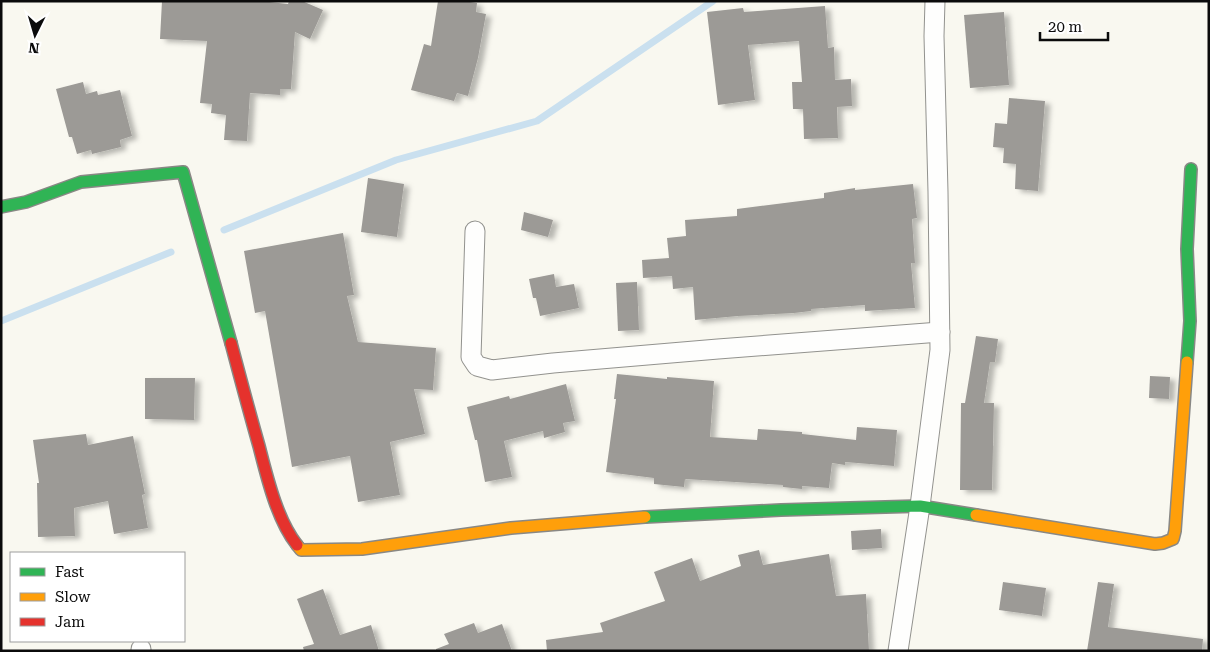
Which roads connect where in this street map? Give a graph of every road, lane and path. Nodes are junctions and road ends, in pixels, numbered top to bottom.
1 (935, 1) edge
2 (1191, 169) dead end
3 (1, 207) edge
4 (475, 231) dead end
5 (940, 332) junction
6 (920, 506) junction
7 (898, 651) edge

1 - 5 street
2 - 6 street
3 - 6 street
4 - 5 street
5 - 6 street
6 - 7 street

